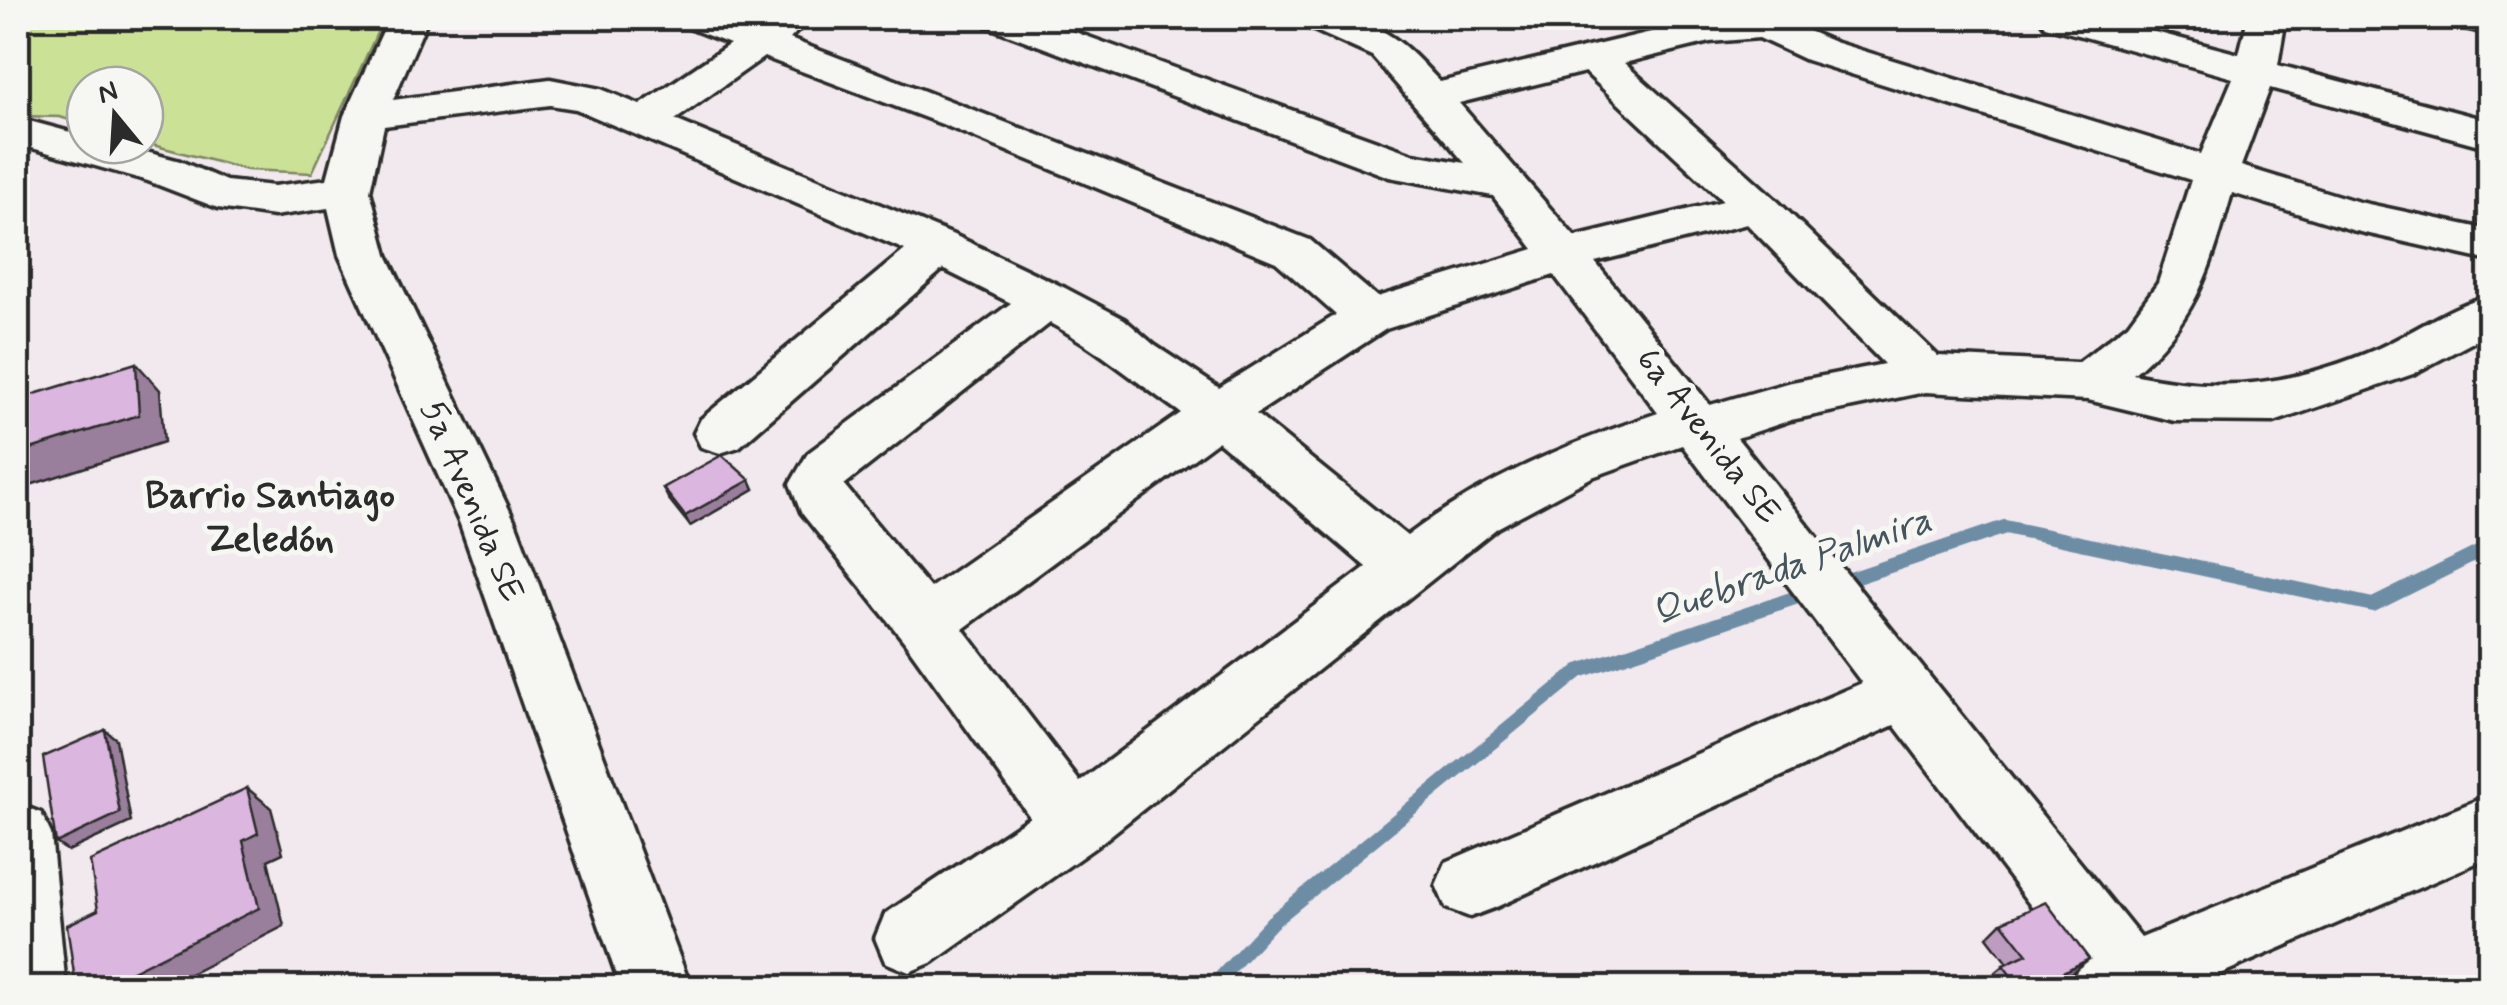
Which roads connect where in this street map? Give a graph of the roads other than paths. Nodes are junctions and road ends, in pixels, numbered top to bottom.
1 (408, 18) edge
2 (698, 18) edge
3 (1000, 18) edge
4 (1319, 18) edge
5 (2059, 18) edge
6 (2267, 18) edge
7 (2471, 18) edge
8 (1776, 22) edge
9 (2490, 22) edge
10 (777, 29) edge
11 (1594, 58) junction
12 (2256, 72) junction
13 (1431, 98) junction
14 (365, 116) junction
15 (645, 121) junction
16 (18, 132) edge
17 (2490, 135) edge
18 (2216, 170) junction
19 (1508, 184) junction
20 (348, 191) junction
21 (1757, 206) junction
22 (2490, 246) edge
23 (939, 248) junction
24 (1566, 254) junction
25 (1048, 300) junction
26 (2490, 312) edge
27 (1369, 316) junction
28 (1926, 374) junction
29 (2088, 382) junction
30 (1219, 413) junction
31 (1700, 425) junction
32 (720, 432) dead end
33 (1404, 568) junction
34 (926, 624) junction
35 (1907, 692) junction
36 (1074, 825) junction
37 (2490, 825) edge
38 (18, 834) edge
39 (1470, 886) dead end
40 (909, 938) dead end
41 (2124, 984) edge
42 (30, 988) edge
43 (656, 988) edge

1 - 14 street, 5a Avenida SE
2 - 10 street
3 - 19 street
4 - 13 street, 6a Avenida SE
5 - 12 street
6 - 12 street
7 - 9 street
8 - 11 street
8 - 18 street
10 - 15 street
10 - 27 street
11 - 13 street
11 - 21 street
12 - 17 street
12 - 18 street
13 - 19 street, 6a Avenida SE
14 - 15 street
14 - 20 street, 5a Avenida SE
15 - 23 street
16 - 20 street
18 - 22 street
18 - 29 street
19 - 24 street, 6a Avenida SE
20 - 43 street, 5a Avenida SE
21 - 24 street
21 - 28 street
23 - 25 street
23 - 32 street
24 - 27 street
24 - 31 street, 6a Avenida SE
25 - 30 street
25 - 34 street
26 - 29 street
27 - 30 street
28 - 29 street
28 - 31 street
30 - 33 street
30 - 34 street
31 - 33 street
31 - 35 street, 6a Avenida SE
33 - 36 street
34 - 36 street
35 - 39 street
35 - 41 street, 6a Avenida SE
36 - 40 street
37 - 41 street
38 - 42 street

